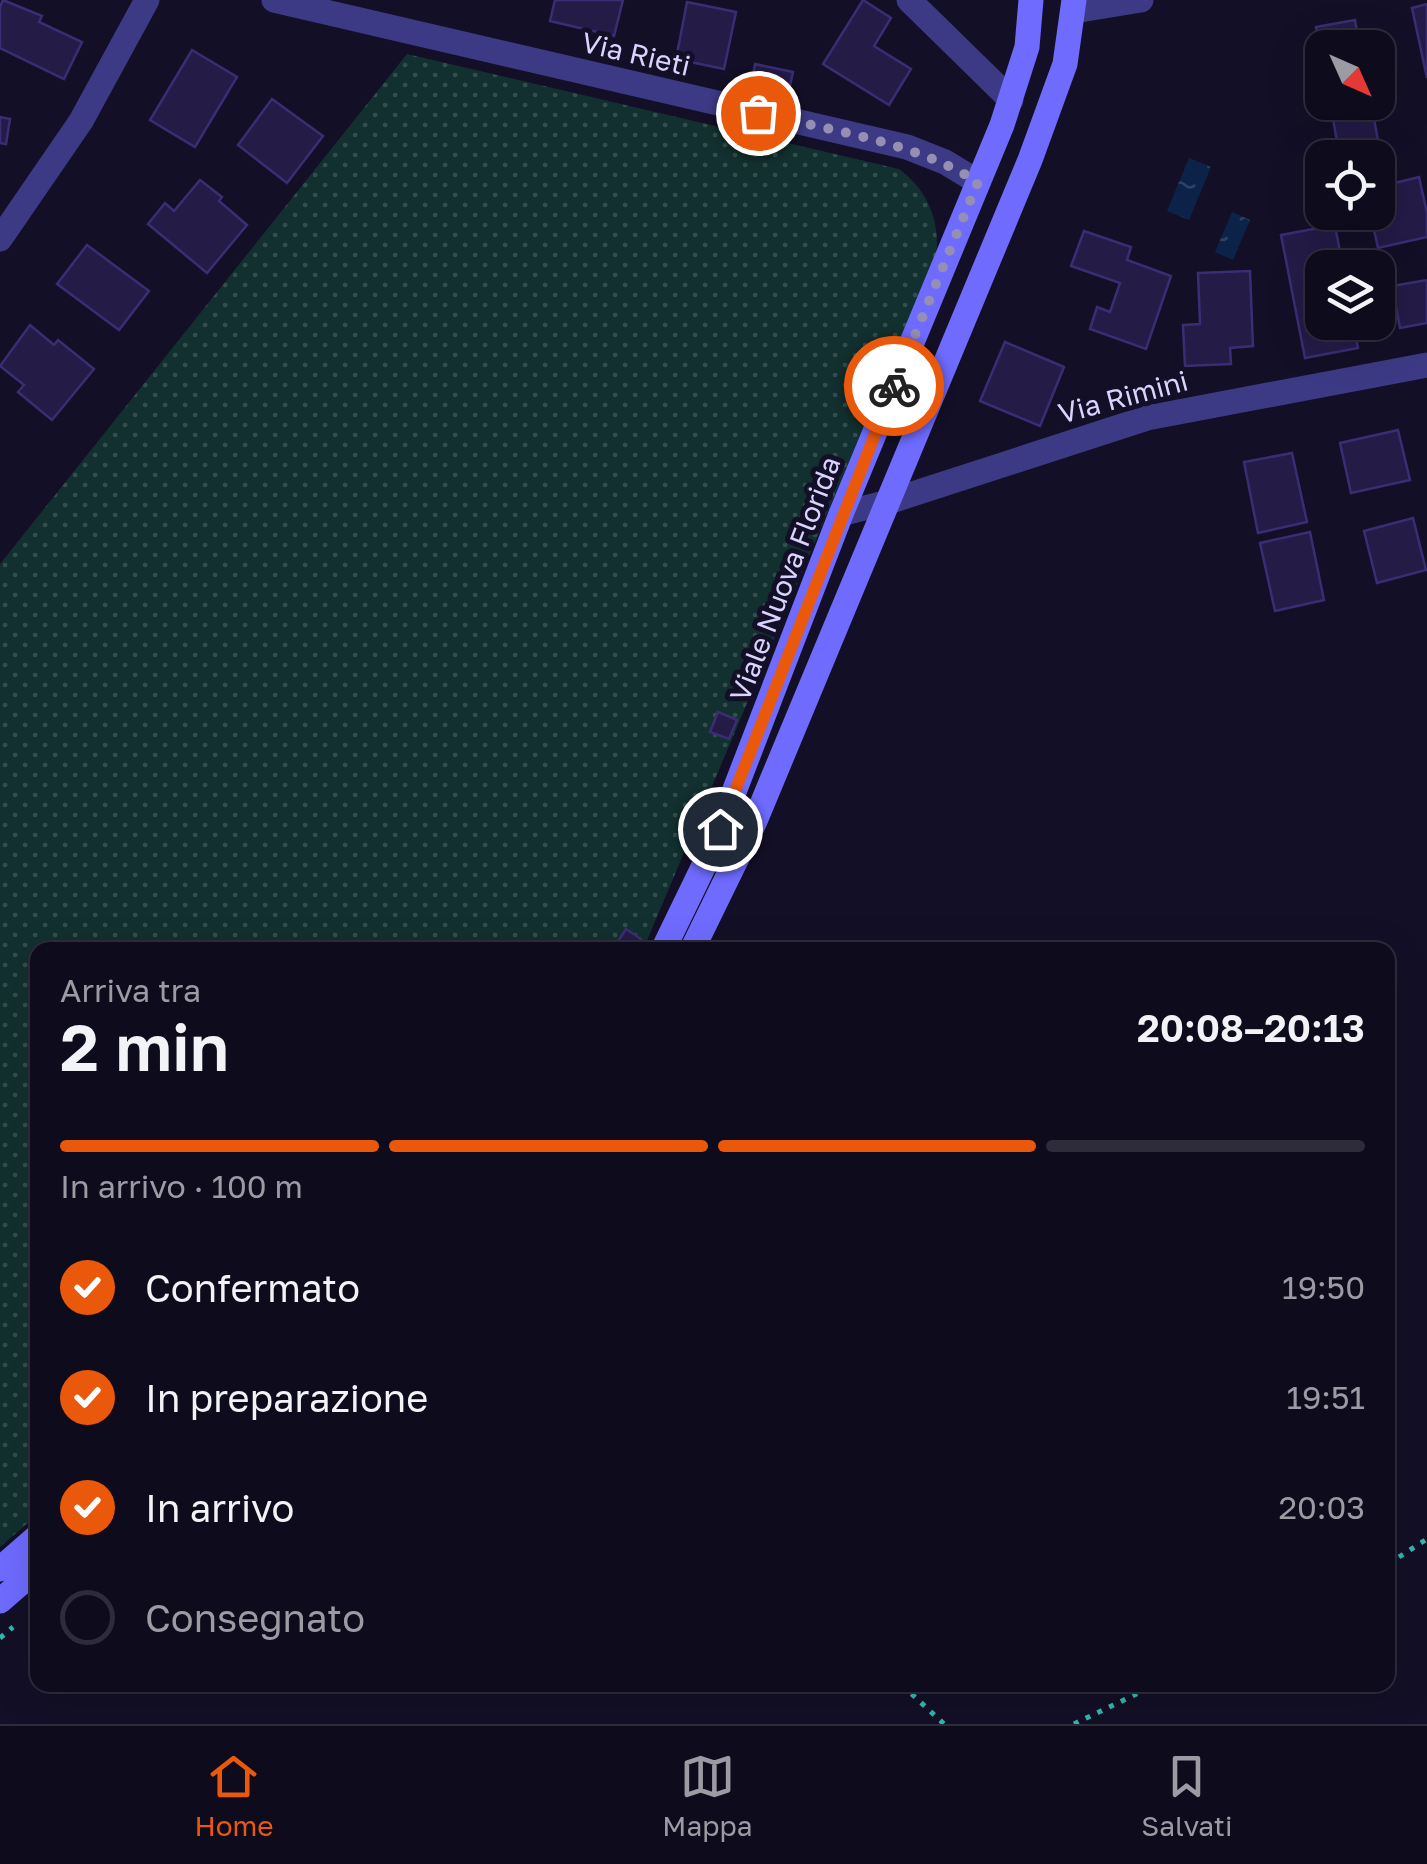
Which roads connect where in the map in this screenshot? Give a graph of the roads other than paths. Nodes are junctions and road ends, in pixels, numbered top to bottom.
1 (147, 0) edge
2 (274, 0) edge
3 (909, 0) edge
4 (1032, 0) edge
5 (1141, 0) edge
6 (1074, 6) edge
7 (1011, 100) junction
8 (978, 182) junction
9 (0, 239) edge
10 (1427, 365) edge
11 (888, 502) junction
12 (841, 514) junction
13 (666, 942) edge
14 (696, 942) edge
15 (30, 1543) edge
16 (0, 1569) edge
17 (30, 1575) edge
18 (0, 1601) edge

1 - 9 street
2 - 8 street, Via Rieti
3 - 7 street
4 - 7 street, Viale Nuova Florida
5 - 6 street
6 - 11 street
7 - 8 street, Viale Nuova Florida
8 - 12 street, Viale Nuova Florida
10 - 11 street, Via Rimini
11 - 12 street, Via Rimini
11 - 14 street
12 - 13 street, Viale Nuova Florida
15 - 16 street
17 - 18 street

